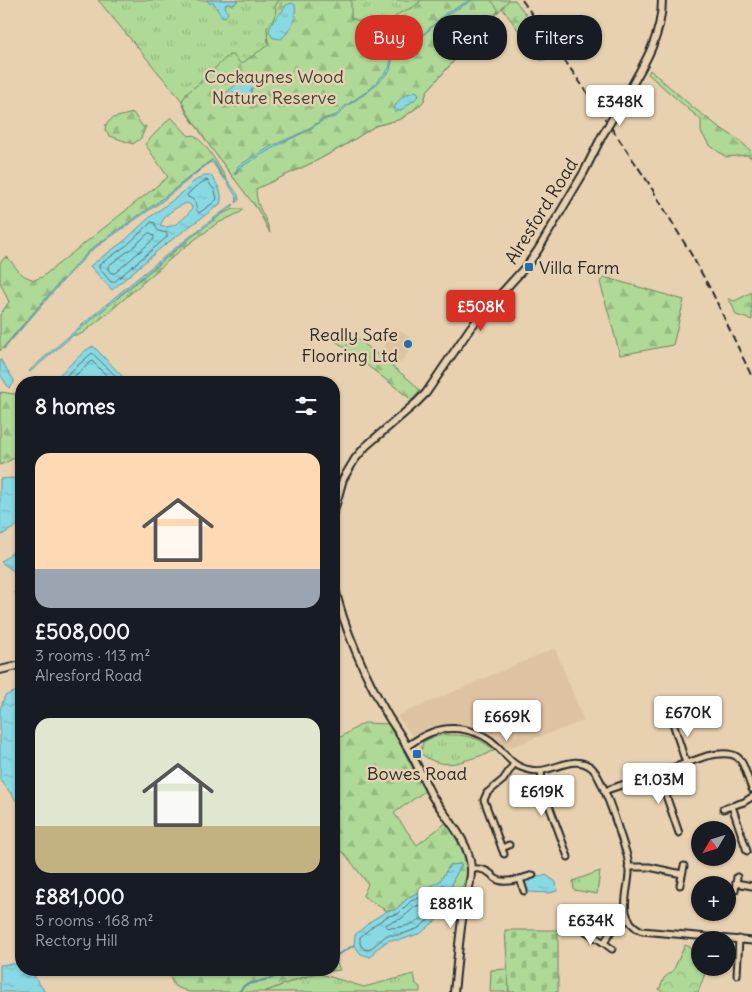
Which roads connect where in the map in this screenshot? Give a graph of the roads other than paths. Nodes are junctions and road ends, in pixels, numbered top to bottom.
1 (662, 0) edge
2 (340, 491) edge
3 (340, 610) edge
4 (15, 666) edge
5 (0, 670) edge
6 (671, 724) dead end
7 (407, 746) junction
8 (686, 763) junction
9 (514, 764) junction
10 (541, 771) junction
11 (658, 772) junction
12 (752, 789) edge
13 (604, 790) junction
14 (752, 797) edge
15 (732, 806) junction
16 (723, 808) dead end
17 (680, 830) dead end
18 (742, 834) junction
19 (736, 836) edge
20 (509, 845) dead end
21 (748, 851) dead end
22 (560, 856) dead end
23 (684, 866) dead end
24 (628, 867) junction
25 (471, 869) junction
26 (682, 874) junction
27 (533, 875) dead end
28 (737, 877) dead end
29 (520, 879) junction
30 (736, 883) joint
31 (680, 885) dead end
32 (752, 886) edge
33 (524, 891) dead end
34 (629, 919) junction
35 (584, 928) dead end
36 (739, 939) junction
37 (752, 941) edge
38 (604, 943) junction
39 (612, 949) dead end
40 (739, 974) dead end
41 (454, 992) edge

1 - 2 street, Alresford Road, bridge
3 - 7 street
4 - 5 street
6 - 8 street
7 - 9 street
7 - 25 street
8 - 11 street
8 - 12 street
9 - 10 street
9 - 20 street
10 - 13 street
10 - 22 street
11 - 13 street
11 - 17 street
13 - 24 street
14 - 15 street
15 - 16 street
15 - 18 street
18 - 19 street
18 - 21 street
23 - 26 street
24 - 26 street
24 - 34 street
25 - 29 street
25 - 41 street
26 - 31 street
27 - 29 street
28 - 30 street
29 - 33 street
30 - 32 street
34 - 36 street
34 - 38 street
35 - 38 street
36 - 37 street
36 - 40 street
38 - 39 street

